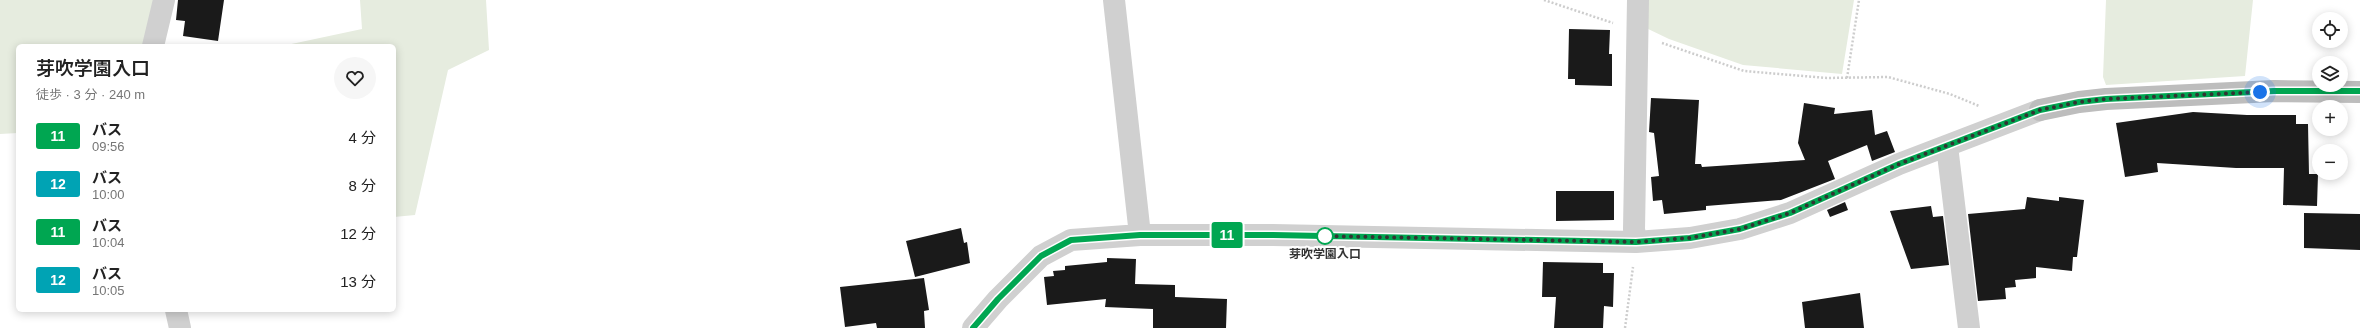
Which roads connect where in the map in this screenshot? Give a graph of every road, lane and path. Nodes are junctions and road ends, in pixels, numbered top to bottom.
1 (164, 0) edge
2 (1114, 0) edge
3 (1544, 0) edge
4 (1638, 0) edge
5 (1859, 0) edge
6 (1638, 32) junction
7 (153, 44) edge
8 (1846, 78) junction
9 (2360, 92) edge
10 (2012, 121) junction
11 (1947, 146) junction
12 (1140, 235) junction
13 (1636, 242) junction
14 (176, 312) edge
15 (180, 328) edge
16 (973, 328) edge
17 (1625, 328) edge
18 (1969, 328) edge

1 - 7 street
2 - 12 street
3 - 6 path
4 - 6 street
5 - 8 path
6 - 8 path
6 - 13 street
8 - 10 path
9 - 10 street
10 - 11 street
11 - 13 street
11 - 18 street
12 - 13 street
12 - 16 street
13 - 17 path
14 - 15 street

